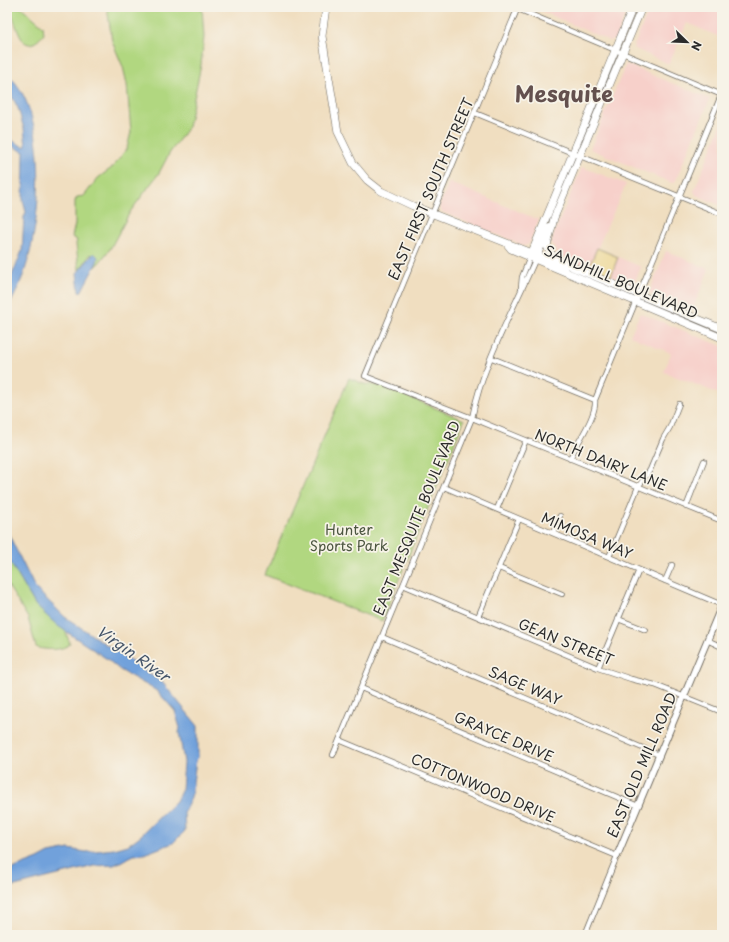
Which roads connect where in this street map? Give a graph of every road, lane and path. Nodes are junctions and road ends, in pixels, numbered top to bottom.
1 (326, 7) edge
2 (633, 7) edge
3 (642, 7) edge
4 (518, 8) edge
5 (619, 51) junction
6 (722, 94) edge
7 (475, 113) junction
8 (576, 154) junction
9 (679, 197) junction
10 (432, 214) junction
11 (722, 214) edge
12 (554, 218) junction
13 (534, 256) junction
14 (577, 269) junction
15 (637, 299) junction
16 (704, 331) junction
17 (722, 331) edge
18 (722, 338) edge
19 (492, 358) junction
20 (365, 376) joint
21 (595, 400) junction
22 (679, 404) dead end
23 (472, 418) junction
24 (526, 440) junction
25 (570, 459) junction
26 (704, 461) dead end
27 (444, 486) junction
28 (638, 487) junction
29 (686, 507) junction
30 (497, 509) junction
31 (560, 516) dead end
32 (519, 519) junction
33 (722, 521) edge
34 (552, 533) junction
35 (609, 557) junction
36 (672, 565) dead end
37 (499, 568) junction
38 (639, 570) junction
39 (665, 581) junction
40 (403, 585) junction
41 (562, 594) dead end
42 (722, 605) edge
43 (478, 617) junction
44 (618, 619) junction
45 (646, 630) dead end
46 (382, 637) junction
47 (707, 640) junction
48 (722, 647) edge
49 (598, 668) junction
50 (361, 688) junction
51 (684, 696) junction
52 (722, 712) edge
53 (339, 740) junction
54 (333, 755) dead end
55 (660, 755) junction
56 (638, 806) junction
57 (617, 856) junction
58 (585, 935) edge

1 - 10 main road
2 - 5 main road
3 - 5 main road
4 - 5 street
4 - 7 street, EAST FIRST SOUTH STREET
5 - 6 street
5 - 8 main road, EAST MESQUITE BOULEVARD
6 - 9 street
7 - 8 street
7 - 10 street, EAST FIRST SOUTH STREET
8 - 9 street
8 - 12 main road, EAST MESQUITE BOULEVARD
8 - 13 main road, EAST MESQUITE BOULEVARD
9 - 11 street
9 - 15 street
10 - 13 main road
10 - 20 street, EAST FIRST SOUTH STREET
12 - 13 main road, EAST MESQUITE BOULEVARD
12 - 14 main road
13 - 14 main road, SANDHILL BOULEVARD
13 - 15 main road, SANDHILL BOULEVARD
13 - 19 street, EAST MESQUITE BOULEVARD
14 - 15 main road, SANDHILL BOULEVARD
15 - 16 main road, SANDHILL BOULEVARD
15 - 17 main road, SANDHILL BOULEVARD
15 - 21 street
16 - 17 main road
16 - 18 main road, SANDHILL BOULEVARD
19 - 21 street
19 - 23 street, EAST MESQUITE BOULEVARD
20 - 23 street, NORTH DAIRY LANE
21 - 25 street
22 - 28 street
23 - 24 street, NORTH DAIRY LANE
23 - 27 street, EAST MESQUITE BOULEVARD
24 - 25 street, NORTH DAIRY LANE
24 - 30 street
25 - 28 street, NORTH DAIRY LANE
26 - 29 street
27 - 30 street, MIMOSA WAY
27 - 40 street, EAST MESQUITE BOULEVARD
28 - 29 street, NORTH DAIRY LANE
28 - 35 street
29 - 33 street, NORTH DAIRY LANE
30 - 32 street, MIMOSA WAY
31 - 34 street
32 - 34 street, MIMOSA WAY
32 - 37 street
34 - 35 street, MIMOSA WAY
35 - 38 street, MIMOSA WAY
36 - 39 street
37 - 41 street
37 - 43 street
38 - 39 street, MIMOSA WAY
38 - 44 street
39 - 42 street, MIMOSA WAY
40 - 43 street, GEAN STREET
40 - 46 street, EAST MESQUITE BOULEVARD
42 - 47 street, EAST OLD MILL ROAD
43 - 49 street, GEAN STREET
44 - 45 street
44 - 49 street
46 - 50 street, EAST MESQUITE BOULEVARD
46 - 55 street, SAGE WAY
47 - 48 street
47 - 51 street, EAST OLD MILL ROAD
49 - 51 street, GEAN STREET
50 - 53 street, EAST MESQUITE BOULEVARD
50 - 56 street, GRAYCE DRIVE
51 - 52 street, GEAN STREET
51 - 55 street, EAST OLD MILL ROAD
53 - 54 street, EAST MESQUITE BOULEVARD
53 - 57 street, COTTONWOOD DRIVE
55 - 56 street, EAST OLD MILL ROAD
56 - 57 street, EAST OLD MILL ROAD
57 - 58 street, EAST OLD MILL ROAD

